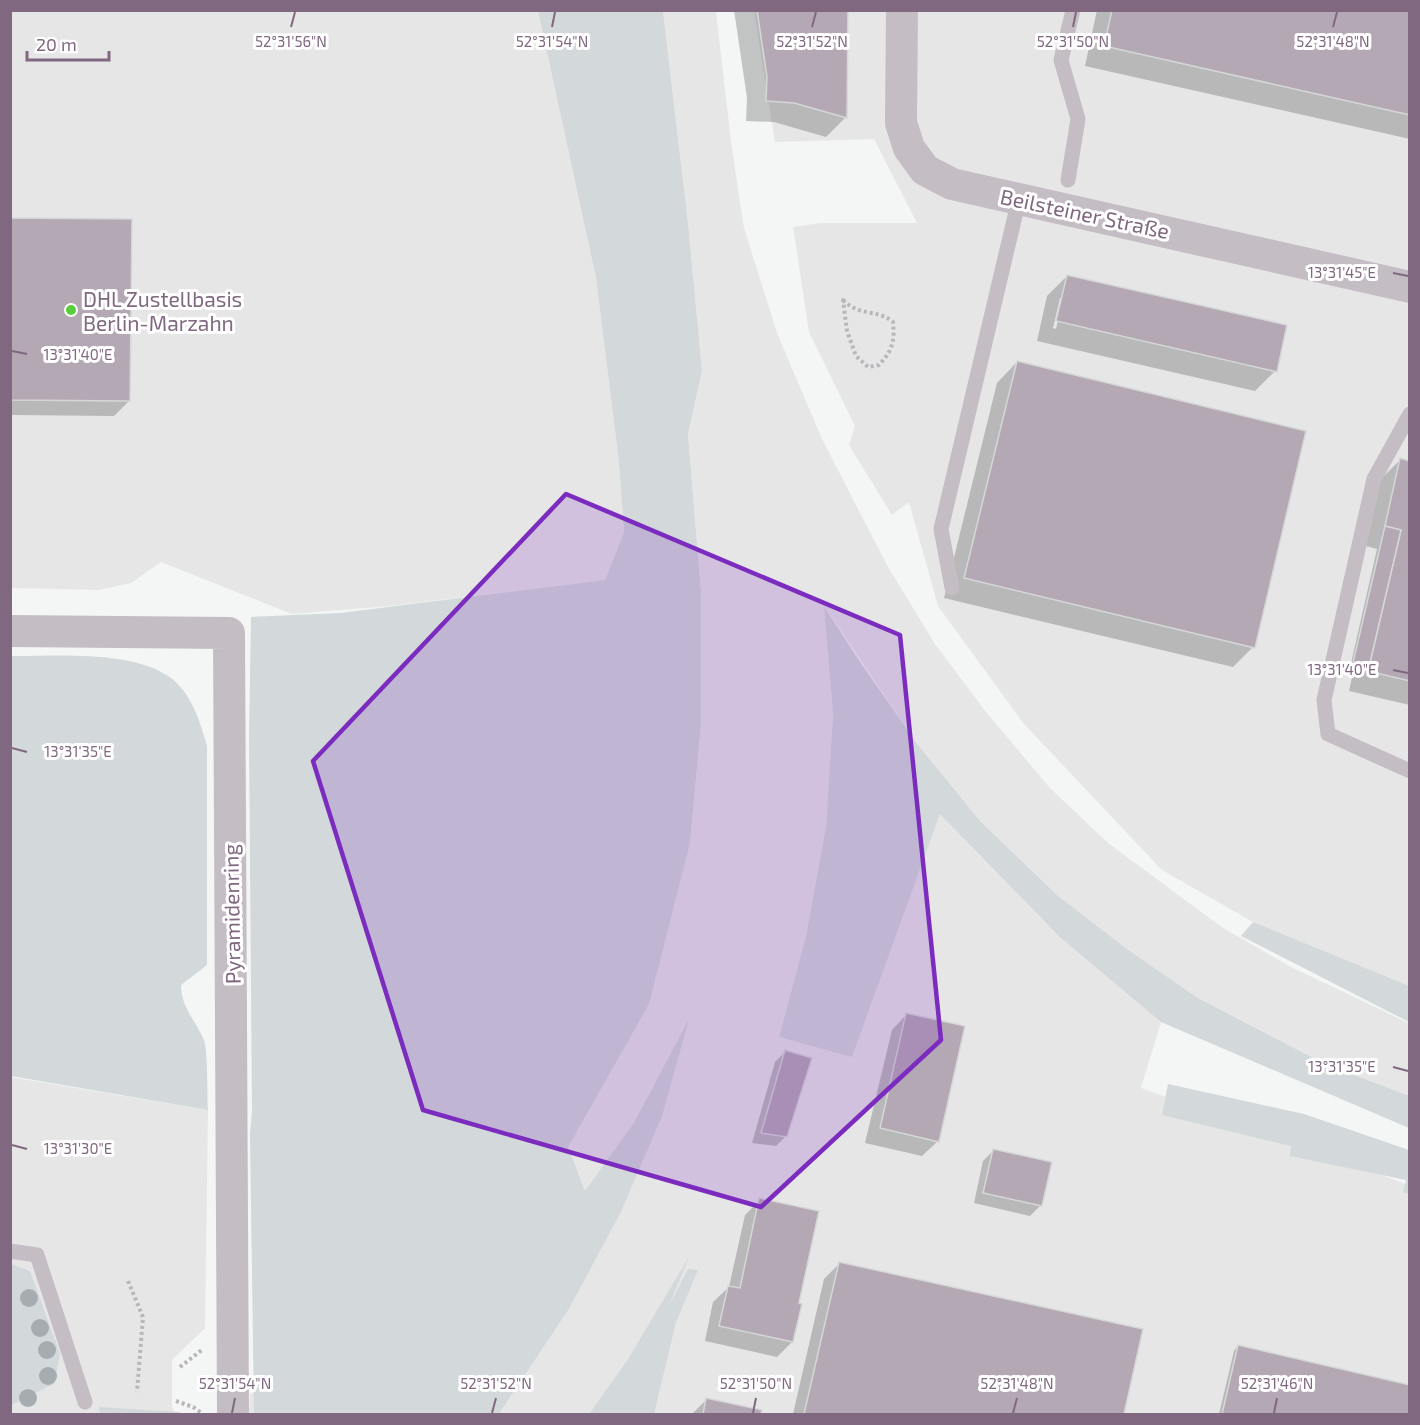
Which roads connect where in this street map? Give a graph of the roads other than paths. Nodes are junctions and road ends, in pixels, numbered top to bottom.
1 (902, 10) edge
2 (1073, 10) edge
3 (1068, 180) dead end
4 (1019, 199) junction
5 (1410, 287) edge
6 (1410, 414) edge
7 (952, 588) dead end
8 (10, 631) edge
9 (1410, 771) edge
10 (10, 1251) edge
11 (85, 1402) dead end
12 (233, 1414) edge

1 - 4 street, Beilsteiner Straße
2 - 3 lane
4 - 5 street, Beilsteiner Straße
4 - 7 lane
6 - 9 lane
8 - 12 street, Pyramidenring
10 - 11 lane

